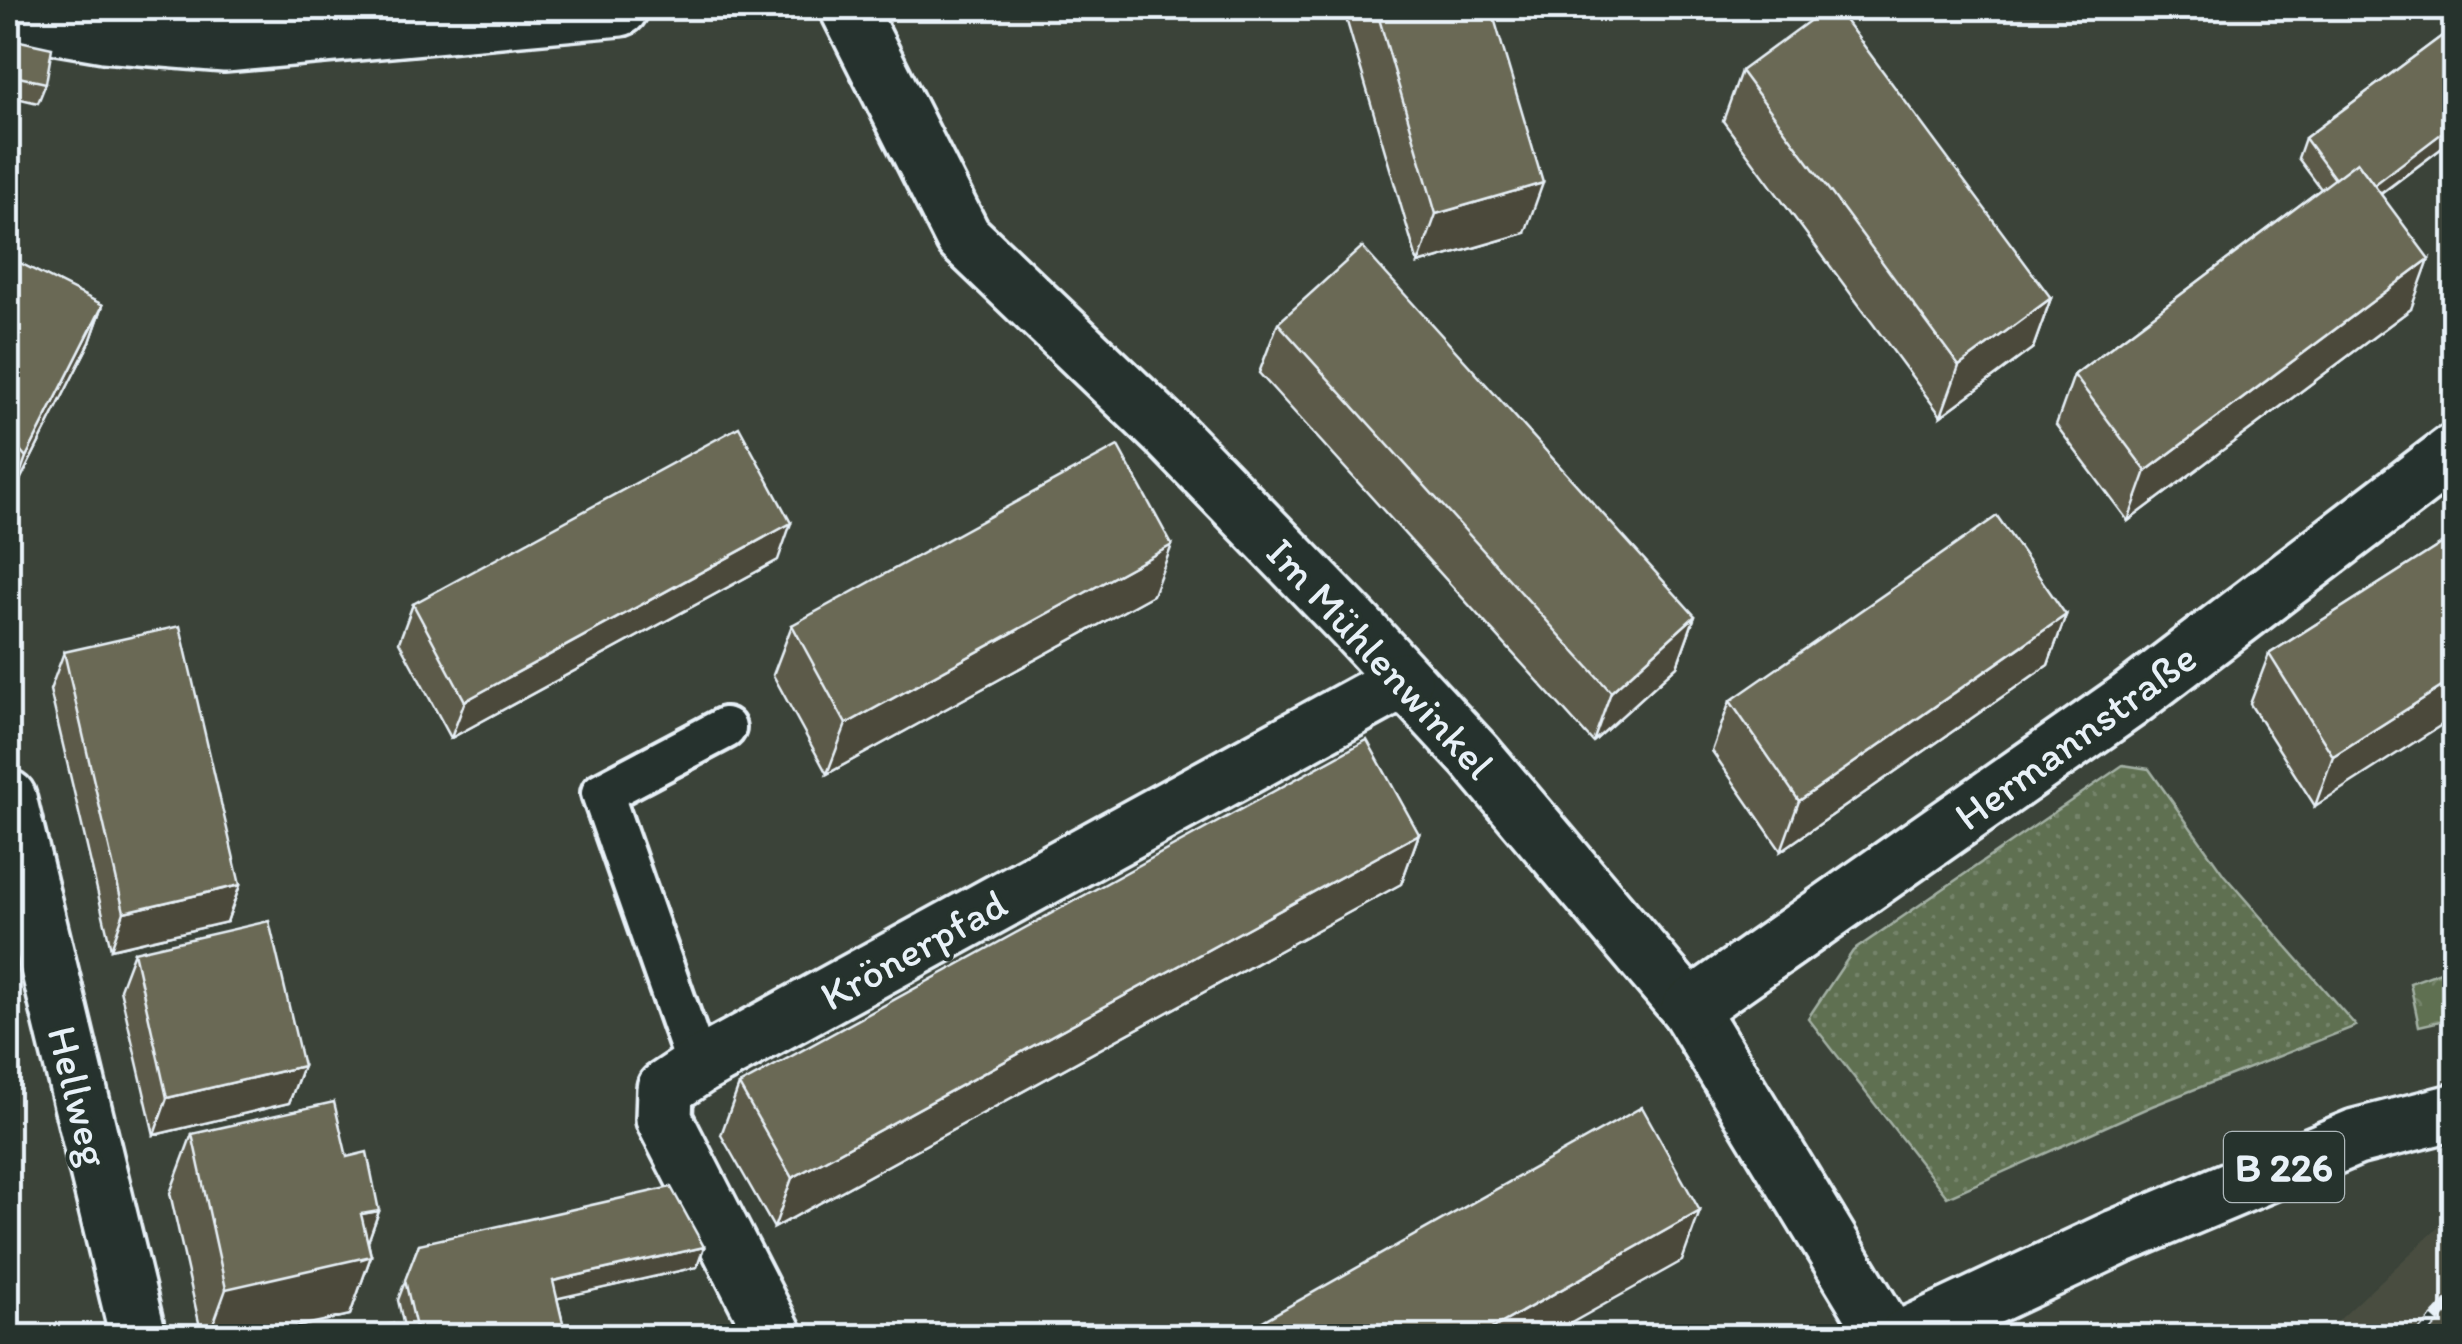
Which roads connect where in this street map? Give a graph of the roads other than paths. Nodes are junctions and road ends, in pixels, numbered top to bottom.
1 (620, 8) edge
2 (848, 8) edge
3 (8, 21) edge
4 (2454, 452) edge
5 (1404, 680) junction
6 (725, 728) dead end
7 (8, 798) edge
8 (1689, 1008) junction
9 (698, 1067) junction
10 (2454, 1112) edge
11 (138, 1336) edge
12 (775, 1336) edge
13 (1888, 1336) edge
14 (1907, 1336) edge

1 - 3 street
2 - 5 street, Im Mühlenwinkel
4 - 8 street, Hermannstraße
5 - 8 street, Im Mühlenwinkel
5 - 9 street, Krönerpfad
6 - 9 lane
7 - 11 street, Hellweg
8 - 13 street, Im Mühlenwinkel
9 - 12 street, Krönerpfad
10 - 14 street, B 226

